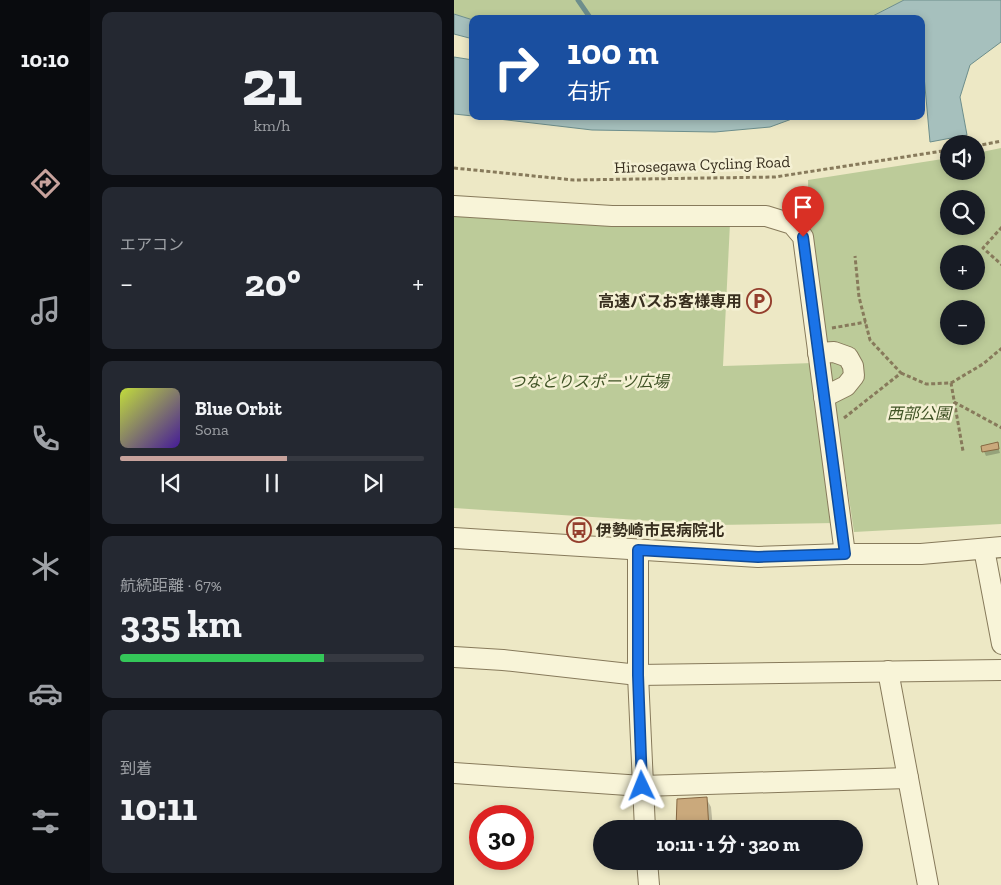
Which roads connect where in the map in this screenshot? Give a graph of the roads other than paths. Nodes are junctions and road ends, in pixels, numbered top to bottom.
1 (454, 206) edge
2 (818, 353) junction
3 (824, 397) junction
4 (454, 538) edge
5 (993, 548) edge
6 (638, 550) junction
7 (845, 554) junction
8 (1001, 644) edge
9 (454, 657) edge
10 (1001, 670) edge
11 (888, 672) junction
12 (638, 675) junction
13 (454, 773) edge
14 (908, 778) junction
15 (642, 786) junction
16 (644, 820) edge
17 (648, 870) edge
18 (649, 885) edge
19 (928, 885) edge

1 - 2 street
2 - 3 street
2 - 3 street
3 - 7 street
4 - 6 street
5 - 7 street
5 - 8 street
6 - 7 street
6 - 12 street
9 - 12 street
10 - 11 street
11 - 12 street
11 - 14 street
12 - 15 street
13 - 15 street
14 - 15 street
14 - 19 street
15 - 16 street
17 - 18 street

